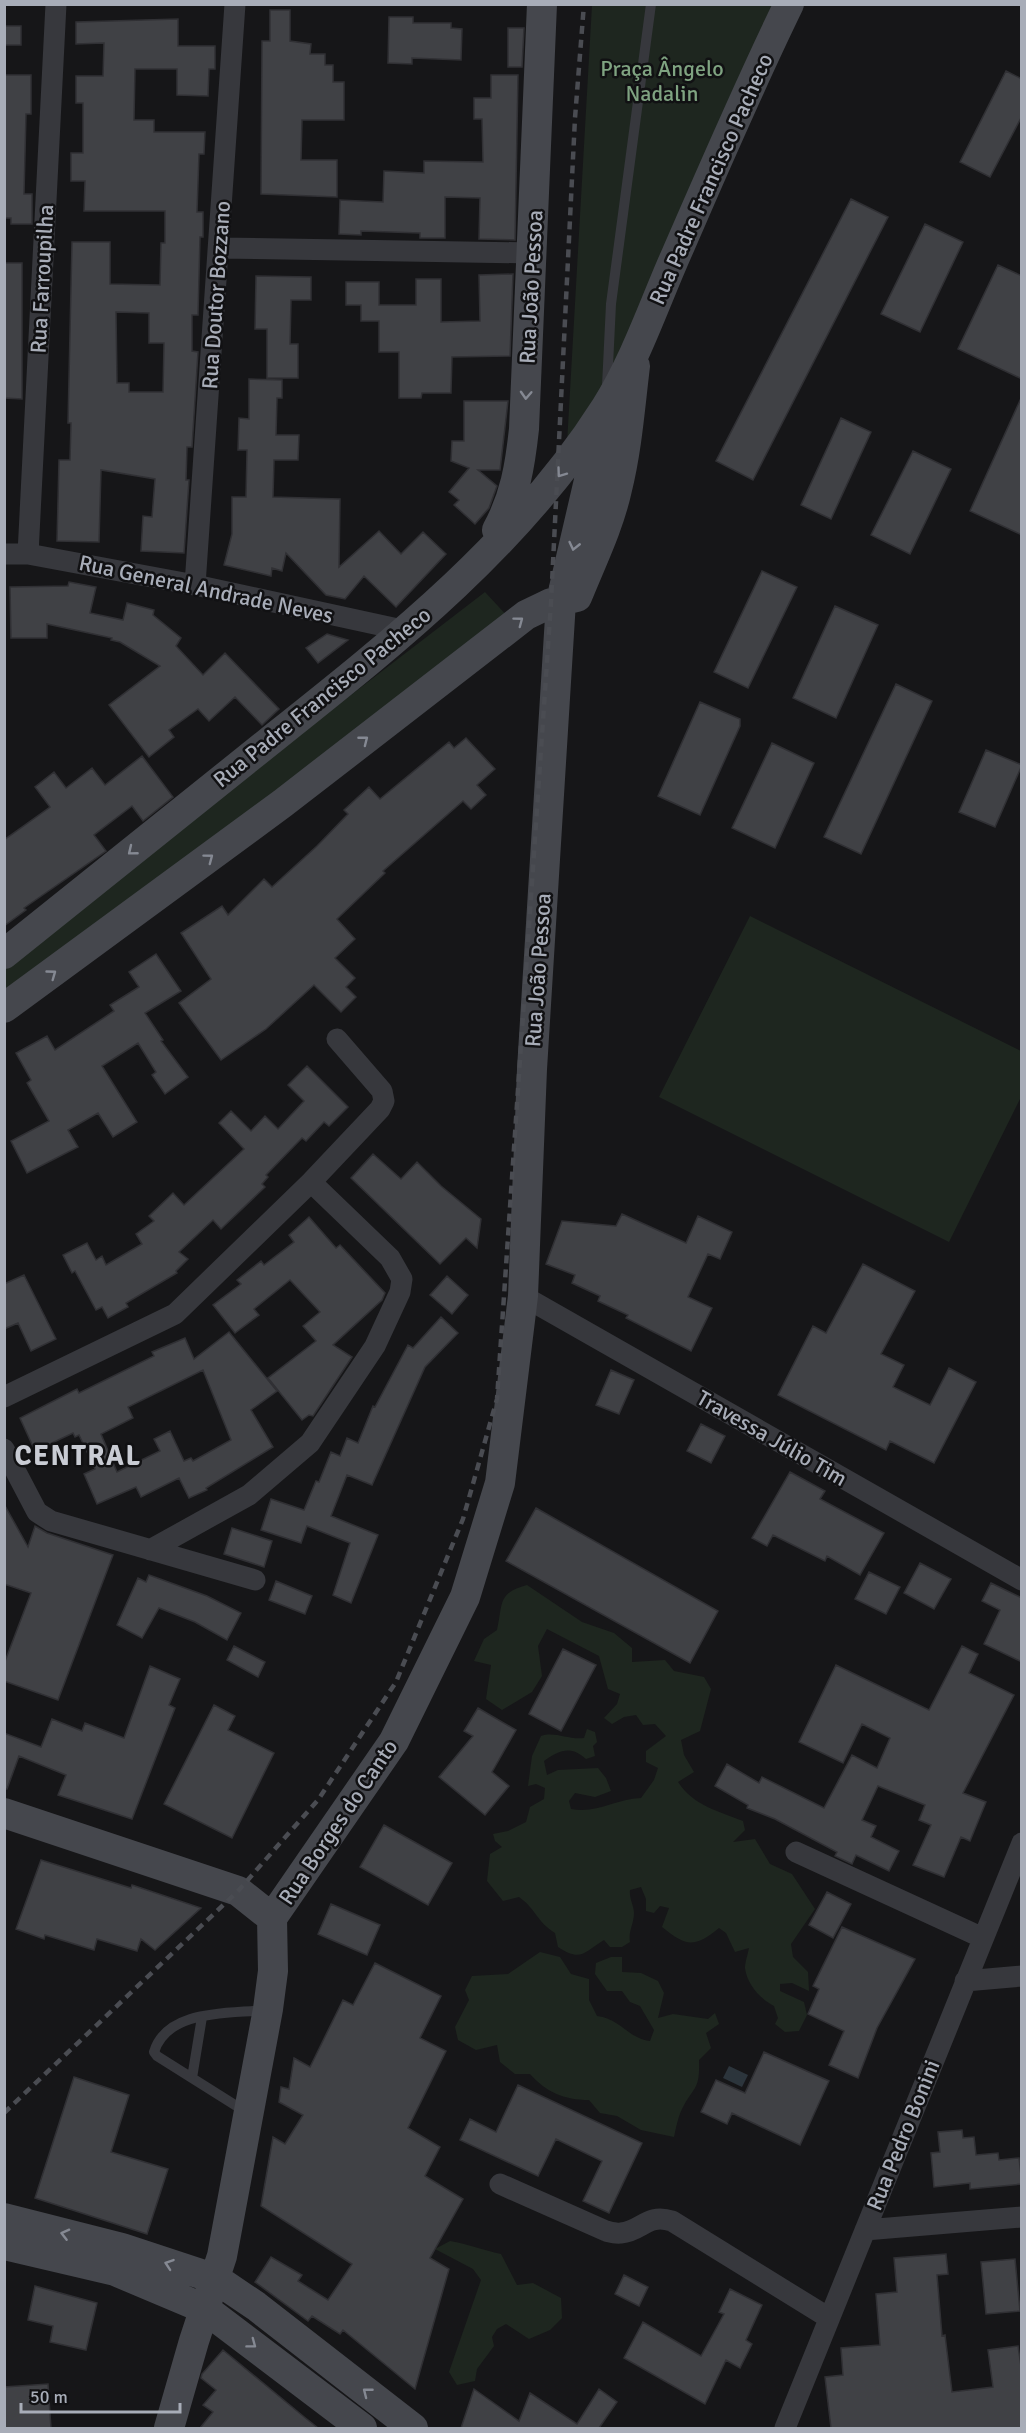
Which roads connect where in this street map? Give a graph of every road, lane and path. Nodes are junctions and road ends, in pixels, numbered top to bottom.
1 (56, 4) edge
2 (235, 4) edge
3 (542, 4) edge
4 (651, 4) edge
5 (789, 4) edge
6 (219, 248) junction
7 (533, 253) junction
8 (636, 354) junction
9 (606, 407) junction
10 (627, 435) junction
11 (4, 554) edge
12 (28, 554) junction
13 (482, 561) junction
14 (195, 585) junction
15 (569, 599) junction
16 (407, 631) junction
17 (4, 954) edge
18 (4, 1008) edge
19 (337, 1039) dead end
20 (311, 1182) junction
21 (522, 1296) junction
22 (4, 1397) edge
23 (4, 1449) edge
24 (150, 1550) junction
25 (255, 1580) dead end
26 (1022, 1580) edge
27 (4, 1813) edge
28 (1022, 1842) edge
29 (796, 1852) dead end
30 (272, 1918) junction
31 (983, 1938) junction
32 (1022, 1976) edge
33 (965, 1981) junction
34 (268, 2009) junction
35 (202, 2016) junction
36 (192, 2078) junction
37 (249, 2114) junction
38 (500, 2184) dead end
39 (1022, 2217) edge
40 (4, 2218) edge
41 (865, 2230) junction
42 (4, 2245) edge
43 (118, 2260) junction
44 (216, 2279) junction
45 (205, 2309) junction
46 (829, 2318) junction
47 (169, 2428) edge
48 (362, 2428) edge
49 (413, 2428) edge
50 (785, 2428) edge

1 - 12 street, Rua Farroupilha
2 - 6 street, Rua Doutor Bozzano
3 - 7 main road, Rua João Pessoa
4 - 9 lane
5 - 8 main road, Rua Padre Francisco Pacheco
6 - 7 street
6 - 14 street, Rua Doutor Bozzano
7 -> 13 main road, Rua João Pessoa
8 - 9 main road, Rua Padre Francisco Pacheco
8 - 10 main road, Rua Padre Francisco Pacheco
9 - 10 main road
9 -> 13 main road, Rua Padre Francisco Pacheco
9 -> 15 main road, Rua Padre Francisco Pacheco
10 - 15 main road, Rua Padre Francisco Pacheco
11 - 12 street, Rua General Andrade Neves
12 - 14 street, Rua General Andrade Neves
13 - 16 main road, Rua Padre Francisco Pacheco
14 - 16 street, Rua General Andrade Neves
18 -> 15 main road
15 - 21 main road, Rua João Pessoa
16 -> 17 main road, Rua Padre Francisco Pacheco
19 - 20 street
20 - 22 street
20 - 24 street
21 - 26 street, Travessa Júlio Tim
21 - 30 main road, Rua Borges do Canto
23 - 24 street
24 - 25 street
27 - 30 main road
28 - 31 street, Rua Pedro Bonini
29 - 31 street
30 - 34 main road, Rua Borges do Canto
31 - 33 street, Rua Pedro Bonini
32 - 33 street
33 - 41 street, Rua Pedro Bonini
34 - 35 lane
34 - 37 main road, Rua Borges do Canto
35 - 36 lane
35 - 36 lane
36 - 37 lane
37 - 44 main road, Rua Borges do Canto
38 - 46 street
39 - 41 street
43 -> 40 main road
41 - 46 street, Rua Pedro Bonini
42 - 43 main road
44 -> 43 main road
43 - 45 main road
44 - 45 main road, Rua Borges do Canto
49 -> 44 main road
45 - 47 main road, Rua Borges do Canto
45 -> 48 main road
46 - 50 street, Rua Pedro Bonini

